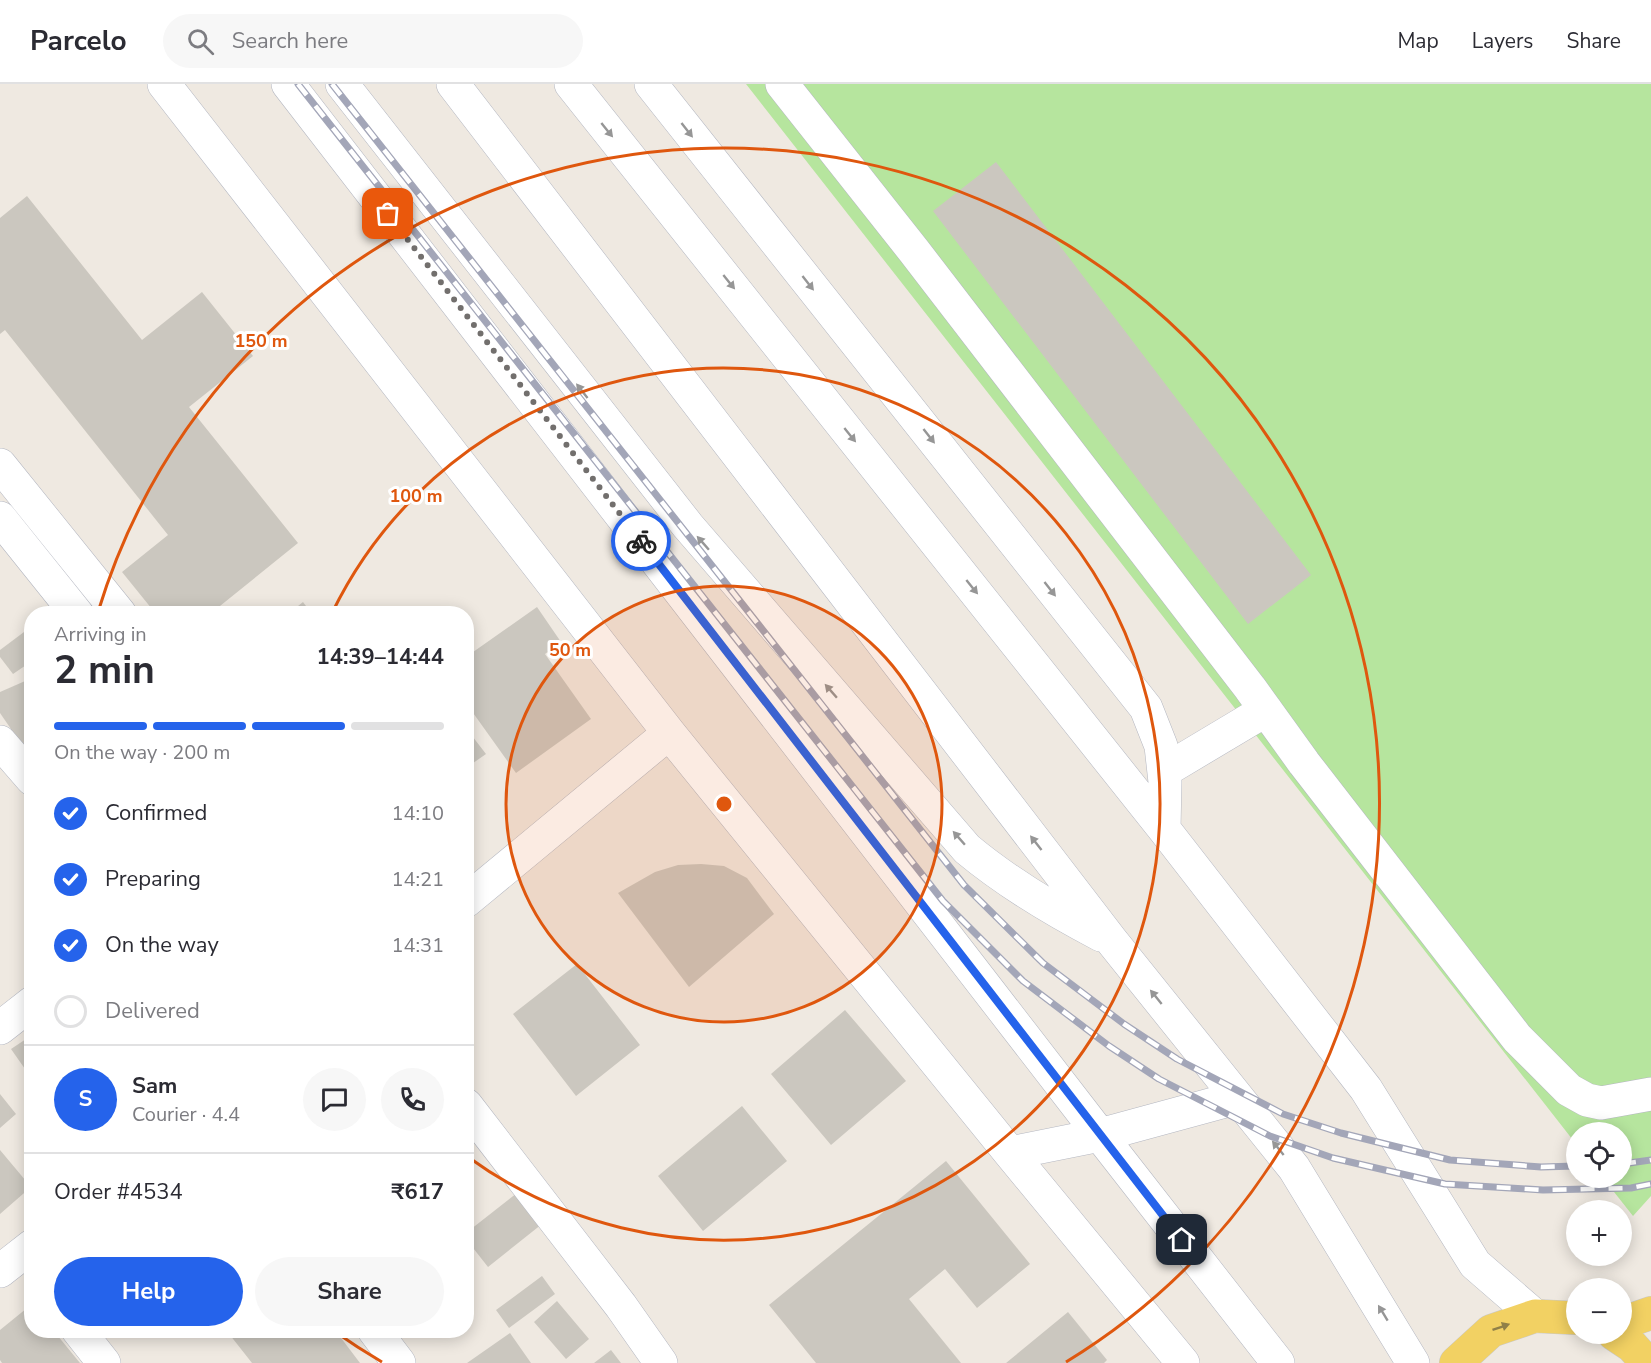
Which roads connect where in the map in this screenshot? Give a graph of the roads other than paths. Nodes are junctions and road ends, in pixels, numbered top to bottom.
1 (164, 84) edge
2 (288, 84) edge
3 (342, 84) edge
4 (453, 84) edge
5 (571, 84) edge
6 (651, 84) edge
7 (782, 84) edge
8 (0, 465) edge
9 (0, 518) edge
10 (71, 606) edge
11 (114, 606) edge
12 (1266, 710) junction
13 (669, 733) junction
14 (1164, 771) junction
15 (1164, 829) junction
16 (474, 895) edge
17 (1111, 940) junction
18 (24, 1009) edge
19 (0, 1028) edge
20 (1651, 1095) edge
21 (1236, 1098) junction
22 (474, 1115) edge
23 (1100, 1135) junction
24 (1010, 1153) junction
25 (1651, 1313) edge
26 (1535, 1316) junction
27 (1566, 1318) edge
28 (1632, 1320) edge
29 (84, 1338) edge
30 (380, 1338) edge
31 (1629, 1344) edge
32 (104, 1363) edge
33 (399, 1363) edge
34 (662, 1363) edge
35 (1183, 1363) edge
36 (1278, 1363) edge
37 (1413, 1363) edge
38 (1456, 1363) edge
39 (1647, 1363) edge

1 - 13 street
2 - 23 street
17 -> 3 street
17 -> 4 street
5 -> 15 street
6 -> 14 street
7 - 12 street
8 - 11 street
9 - 10 street
12 - 14 street
12 - 20 street
13 - 16 street
13 - 24 street
14 - 15 street
15 - 26 street
21 -> 17 street
18 - 19 street
21 - 23 street
37 -> 21 street
22 - 34 street
23 - 24 street
23 - 36 street
24 - 35 street
25 - 28 main road
26 - 27 main road
38 -> 26 main road
29 - 32 street
30 - 33 street
31 - 39 main road

